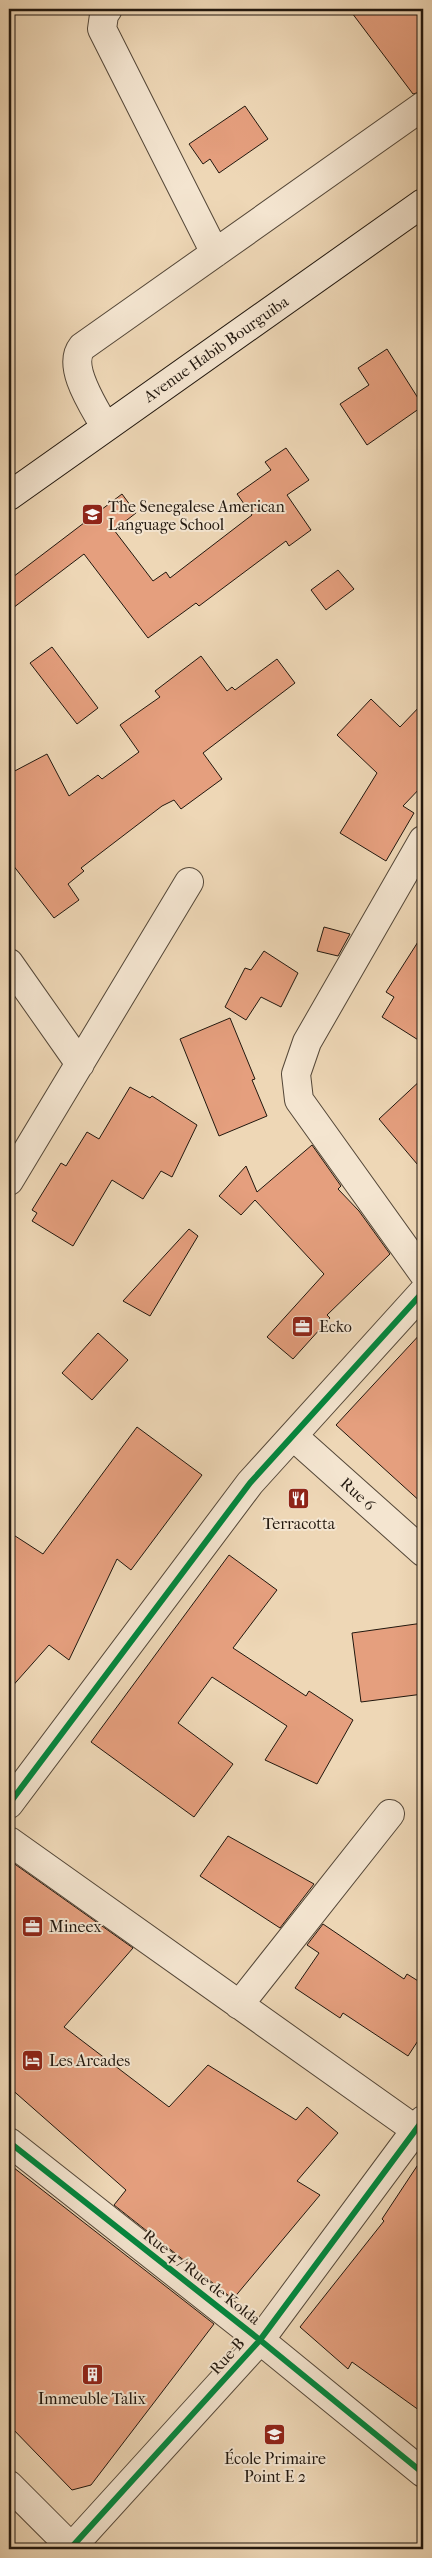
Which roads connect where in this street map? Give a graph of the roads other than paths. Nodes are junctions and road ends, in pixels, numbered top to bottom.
1 (108, 9) edge
2 (423, 106) edge
3 (423, 204) edge
4 (215, 253) junction
5 (105, 427) junction
6 (9, 496) edge
7 (423, 840) edge
8 (189, 882) dead end
9 (9, 963) edge
10 (80, 1064) junction
11 (9, 1181) edge
12 (423, 1273) edge
13 (423, 1292) edge
14 (293, 1436) junction
15 (423, 1552) edge
16 (9, 1804) edge
17 (390, 1814) dead end
18 (9, 1841) edge
19 (239, 2005) junction
20 (421, 2128) edge
21 (9, 2142) edge
22 (260, 2340) junction
23 (423, 2473) edge
24 (9, 2485) edge
25 (72, 2549) edge

1 - 4 street
2 - 4 street
3 - 5 street, Avenue Habib Bourguiba
4 - 5 street
5 - 6 street, Avenue Habib Bourguiba
7 - 12 street
8 - 10 street
9 - 10 street
10 - 11 street
13 - 14 street
14 - 15 street, Rue 6
14 - 16 street
17 - 19 street
18 - 19 street
19 - 20 street
20 - 22 street, Rue-B
21 - 22 street, Rue 4 / Rue de Kolda
22 - 23 street, Rue 4 / Rue de Kolda
22 - 25 street, Rue-B
24 - 25 street

